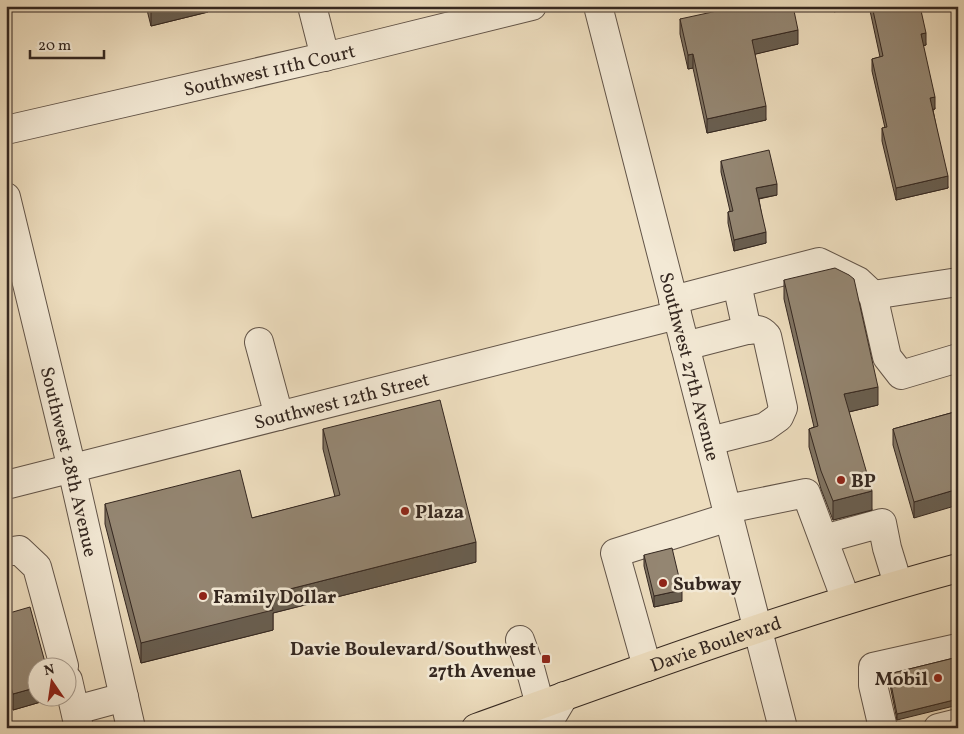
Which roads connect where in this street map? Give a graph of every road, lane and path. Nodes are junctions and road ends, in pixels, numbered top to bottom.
1 (312, 6) edge
2 (532, 6) edge
3 (598, 6) edge
4 (326, 57) junction
5 (6, 130) edge
6 (6, 196) edge
7 (958, 282) edge
8 (737, 284) junction
9 (873, 295) junction
10 (675, 307) junction
11 (747, 330) junction
12 (258, 342) dead end
13 (685, 346) junction
14 (958, 358) edge
15 (279, 416) junction
16 (710, 441) junction
17 (72, 468) junction
18 (6, 485) edge
19 (728, 513) junction
20 (824, 539) junction
21 (6, 552) edge
22 (958, 568) edge
23 (898, 584) junction
24 (846, 600) junction
25 (756, 629) junction
26 (520, 640) dead end
27 (958, 648) edge
28 (61, 656) edge
29 (647, 667) junction
30 (124, 697) junction
31 (74, 706) edge
32 (550, 710) edge
33 (77, 719) edge
34 (958, 723) edge
35 (131, 728) edge
36 (476, 728) edge
37 (783, 728) edge
38 (883, 728) edge
39 (938, 728) edge

1 - 4 street
2 - 4 street, Southwest 11th Court
3 - 10 street, Southwest 27th Avenue
4 - 5 street, Southwest 11th Court
6 - 17 street, Southwest 28th Avenue
7 - 9 street
8 - 9 street, Southwest 12th Street
8 - 10 street, Southwest 12th Street
8 - 11 street
9 - 14 street
10 - 13 street, Southwest 27th Avenue
10 - 15 street, Southwest 12th Street
11 - 13 street
11 - 16 street
12 - 15 street
13 - 16 street, Southwest 27th Avenue
15 - 17 street, Southwest 12th Street
16 - 19 street, Southwest 27th Avenue
17 - 18 street, Southwest 12th Street
17 - 30 street, Southwest 28th Avenue
19 - 20 street
19 - 25 street, Southwest 27th Avenue
19 - 29 street
20 - 23 street
20 - 24 street
21 - 28 street
22 - 23 main road, Davie Boulevard
23 - 24 main road, Davie Boulevard
24 - 25 main road, Davie Boulevard
25 - 29 main road, Davie Boulevard
25 - 37 street, Southwest 27th Avenue
26 - 32 street
27 - 38 street
29 - 32 main road, Davie Boulevard
30 - 33 street
30 - 35 street, Southwest 28th Avenue
31 - 33 street
32 - 36 main road, Davie Boulevard
34 - 39 street

